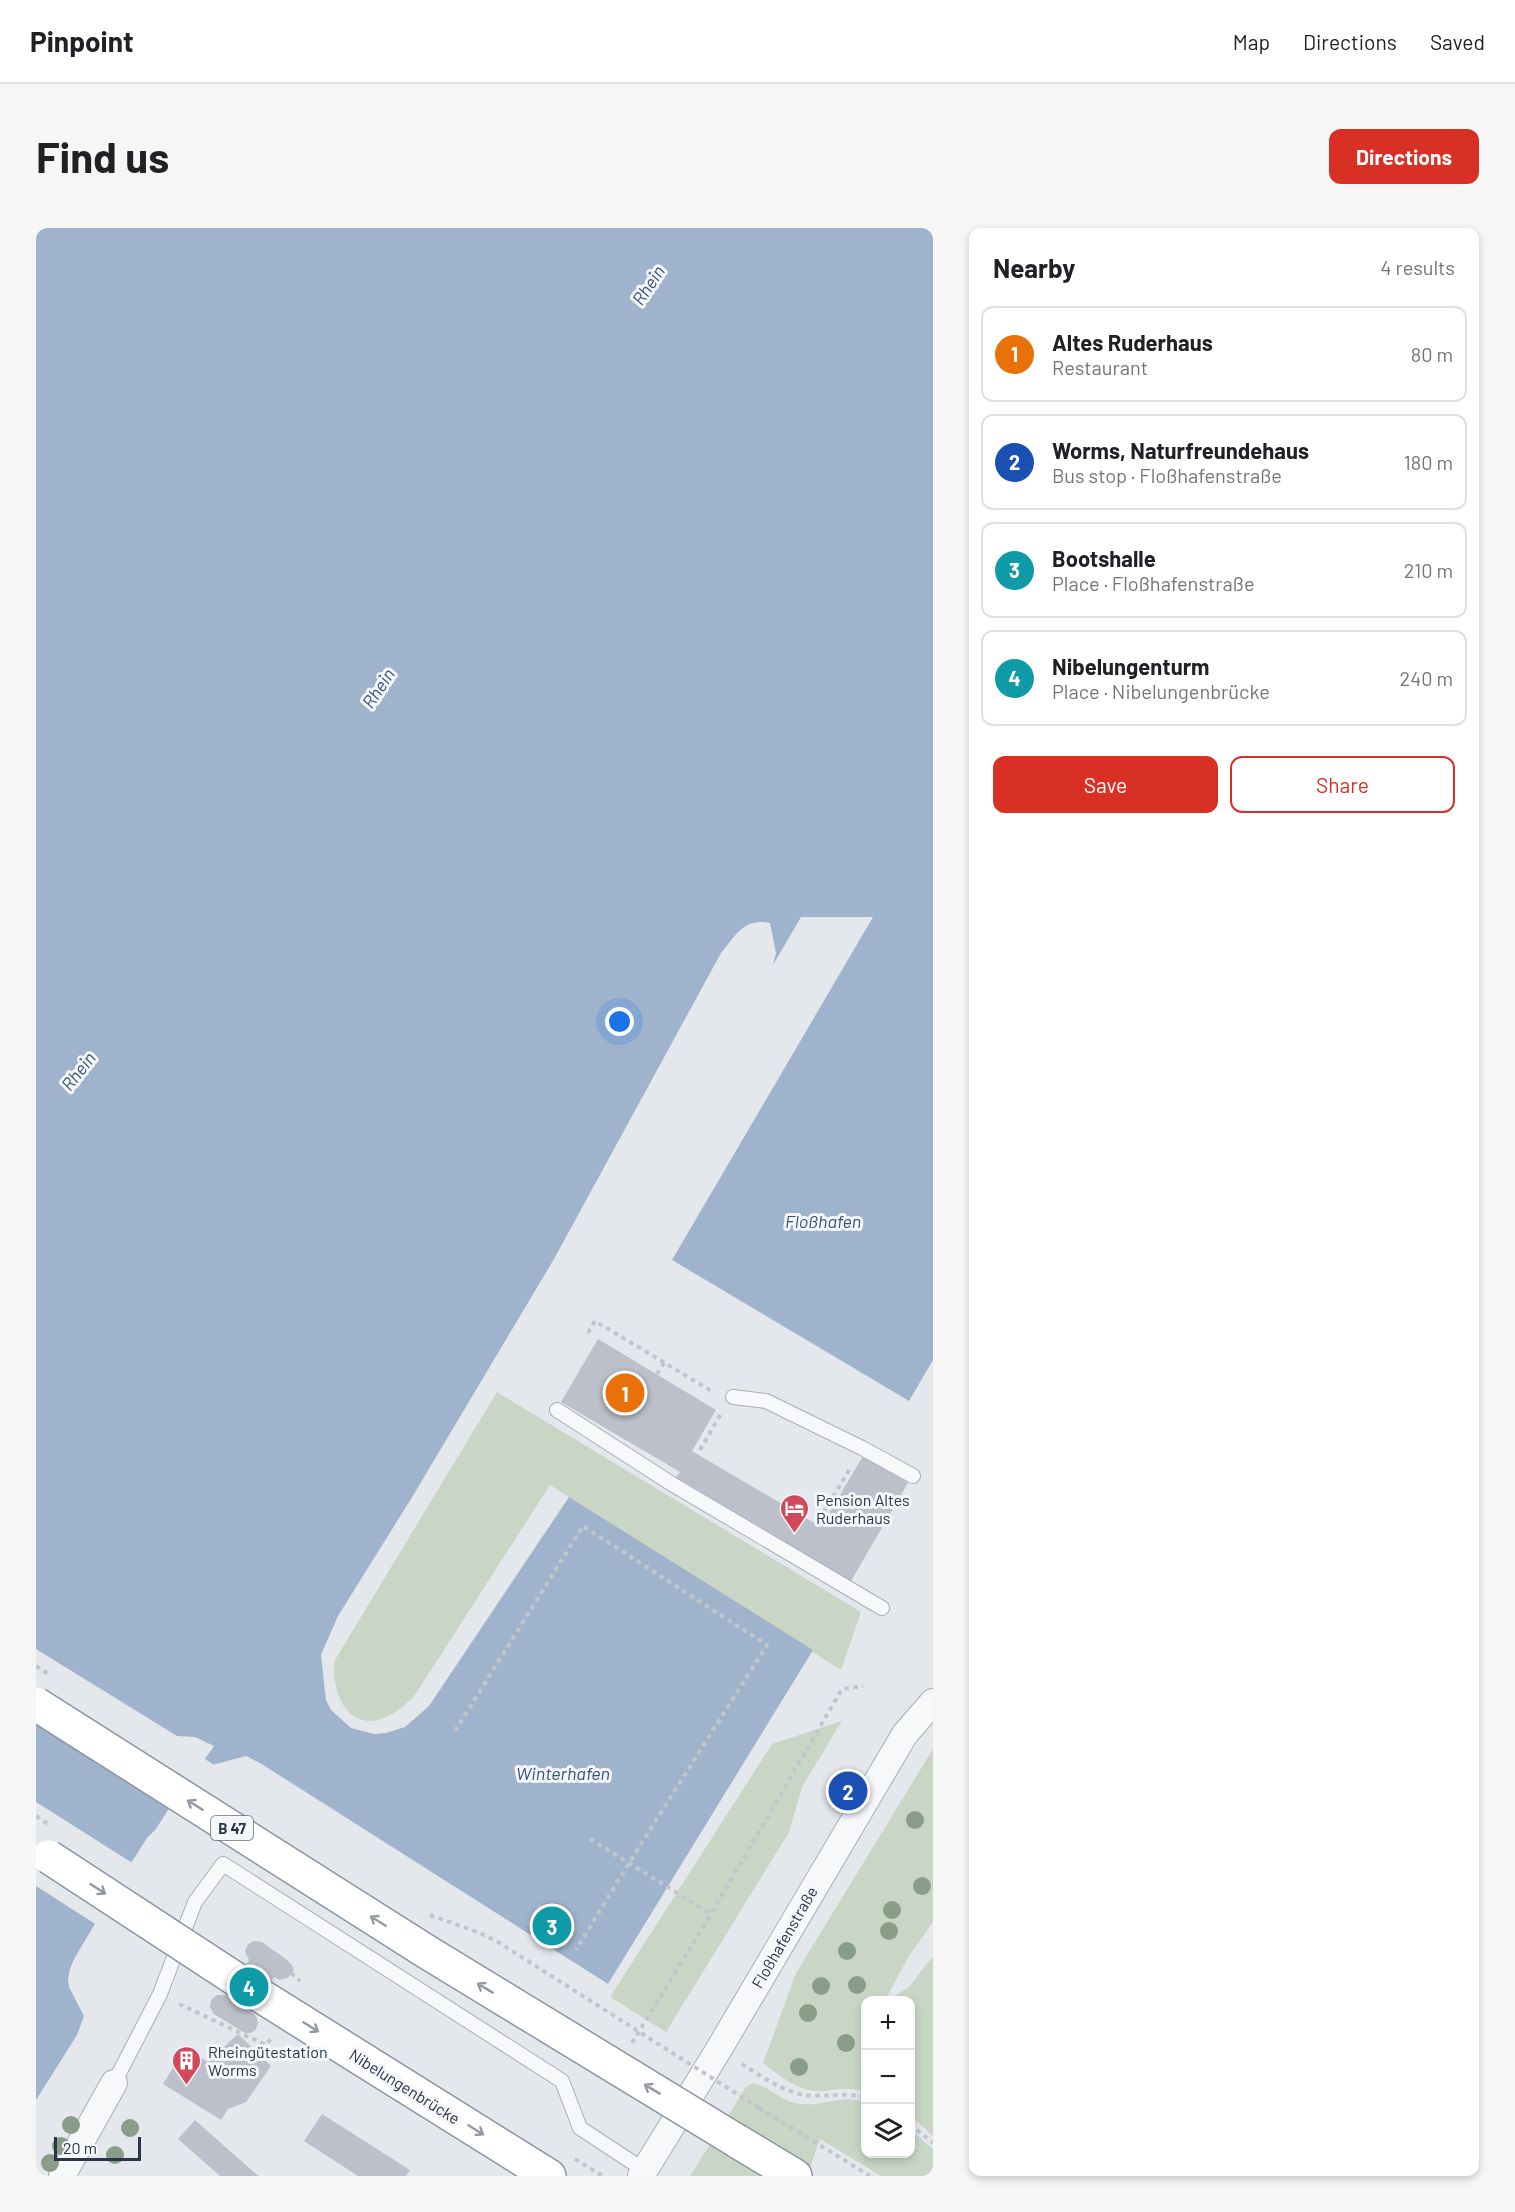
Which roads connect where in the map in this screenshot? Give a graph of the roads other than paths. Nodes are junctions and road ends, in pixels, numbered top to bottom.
1 (733, 1396) road end
2 (558, 1410) dead end
3 (913, 1476) dead end
4 (882, 1608) dead end
5 (933, 1702) edge
6 (36, 1704) edge
7 (36, 1849) edge
8 (114, 2083) joint
9 (642, 2173) edge
10 (795, 2175) edge
11 (62, 2176) edge
12 (549, 2176) edge

1 - 3 lane
2 - 4 lane
5 - 9 street, Floßhafenstraße
10 -> 6 highway, B 47, bridge
7 -> 12 highway, Nibelungenbrücke, bridge
8 - 9 lane
8 - 11 street

